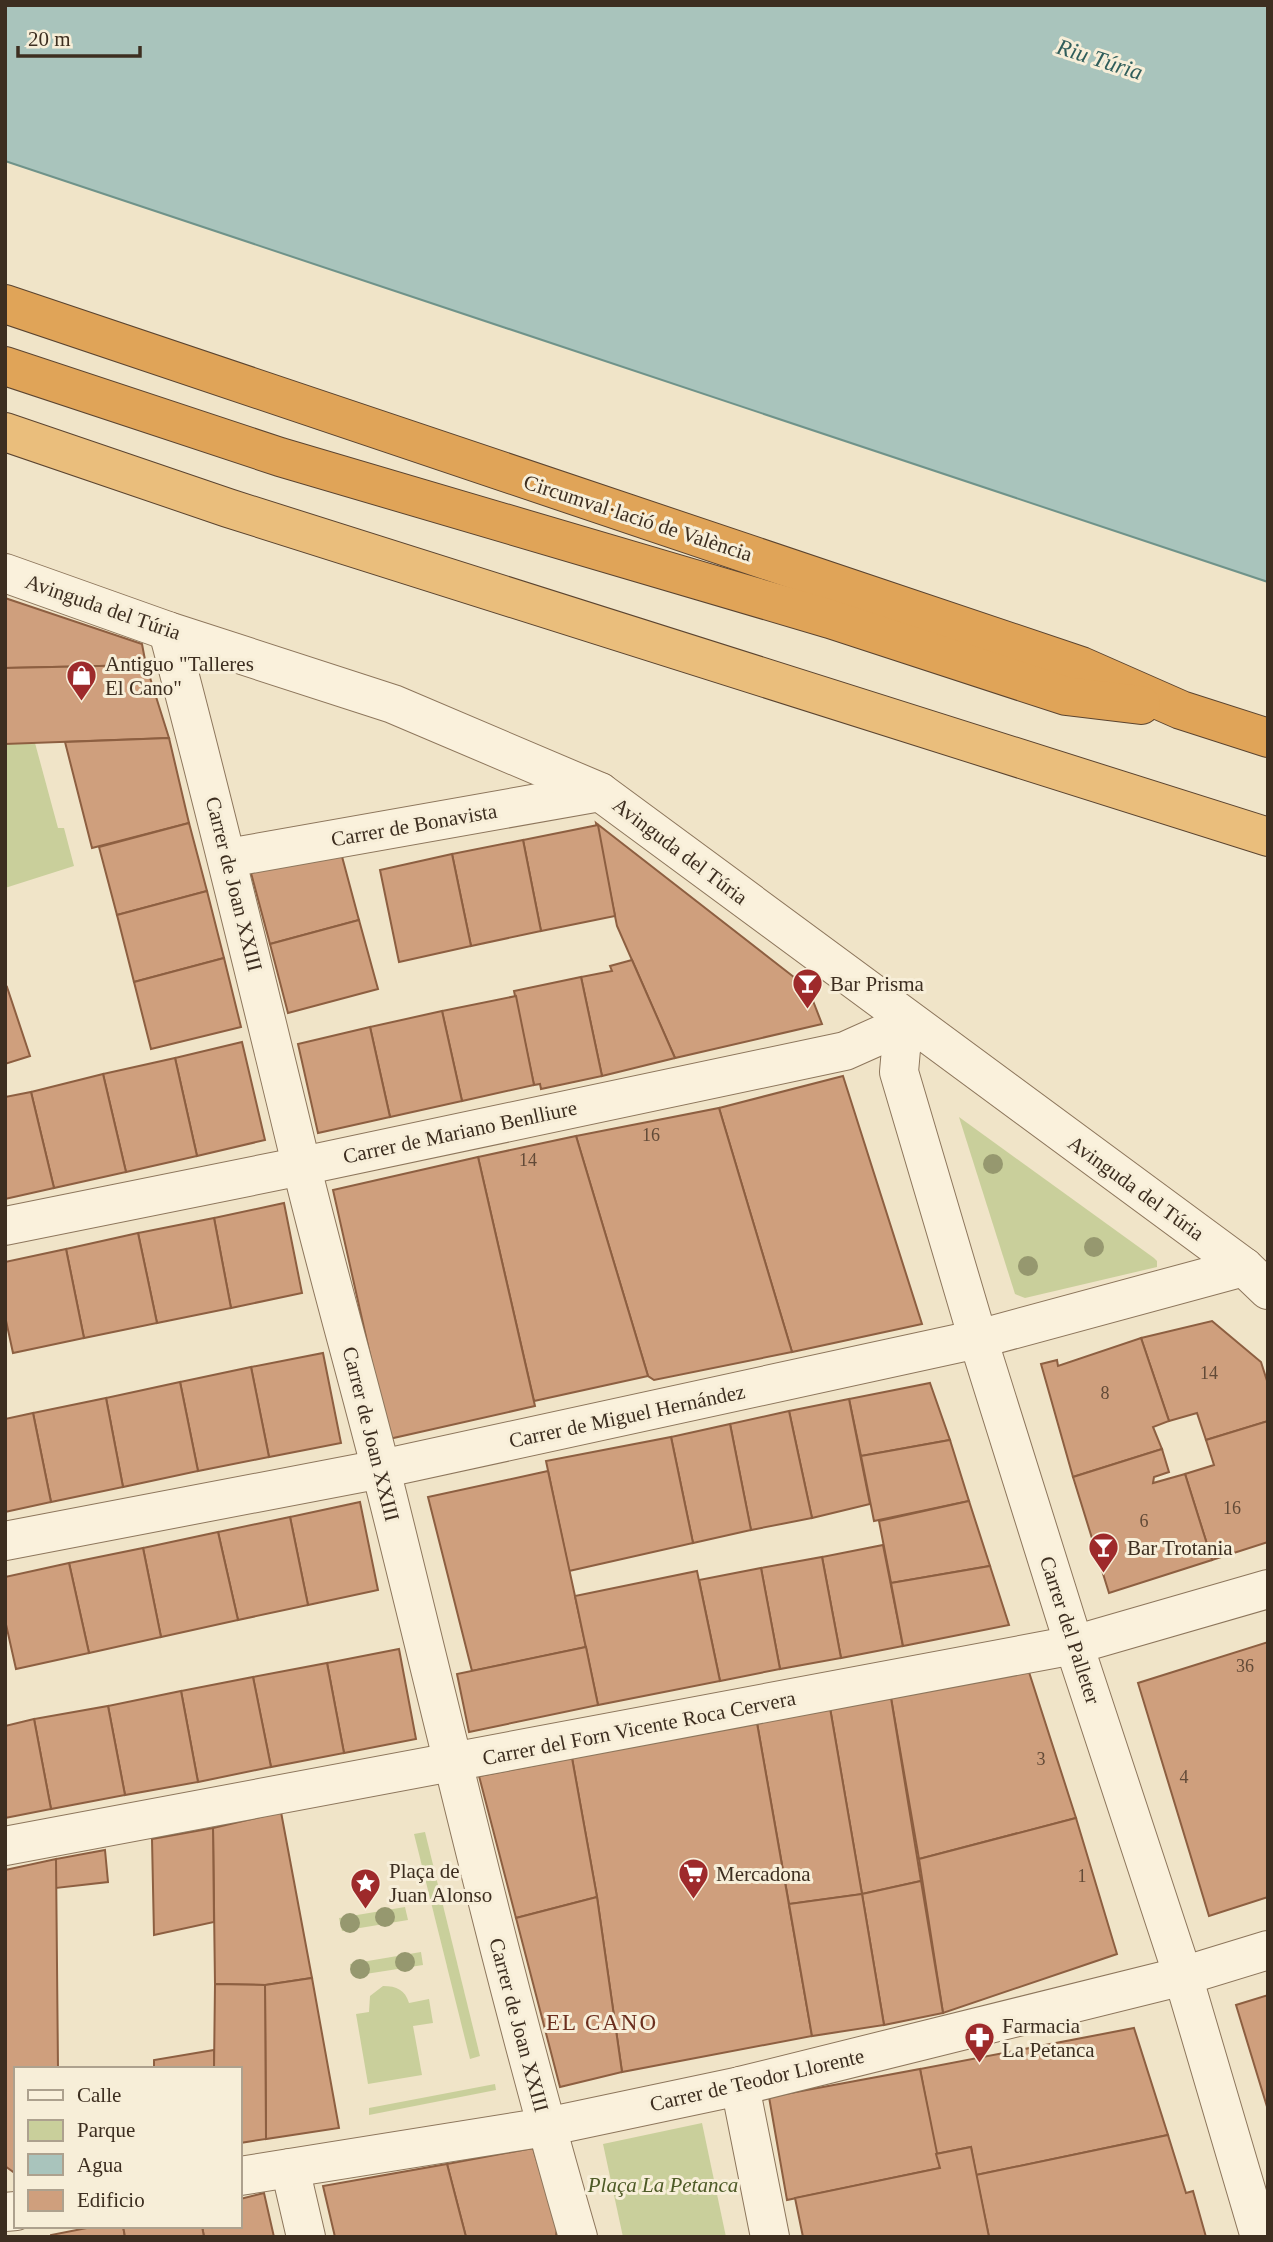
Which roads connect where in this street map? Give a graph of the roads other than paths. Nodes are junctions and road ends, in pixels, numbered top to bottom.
1 (5, 304) edge
2 (5, 366) edge
3 (5, 432) edge
4 (5, 573) edge
5 (169, 631) junction
6 (1181, 710) junction
7 (1268, 738) edge
8 (600, 792) junction
9 (1268, 836) edge
10 (228, 858) junction
11 (910, 1022) junction
12 (302, 1166) junction
13 (5, 1226) edge
14 (1256, 1279) edge
15 (978, 1339) junction
16 (381, 1469) junction
17 (5, 1541) edge
18 (1268, 1590) edge
19 (1074, 1645) junction
20 (452, 1764) junction
21 (5, 1846) edge
22 (1268, 1951) edge
23 (1184, 1976) junction
24 (740, 2087) junction
25 (546, 2127) junction
26 (290, 2168) junction
27 (242, 2176) edge
28 (306, 2237) edge
29 (578, 2237) edge
30 (770, 2237) edge
31 (1260, 2237) edge

1 - 6 highway, Circumval·lació de València
2 - 6 highway
3 - 9 highway
4 - 5 street, Avinguda del Túria
5 - 8 street, Avinguda del Túria
5 - 10 street, Carrer de Joan XXIII
6 - 7 highway, Circumval·lació de València
8 - 10 street, Carrer de Bonavista
8 - 11 street, Avinguda del Túria
10 - 12 street, Carrer de Joan XXIII
11 - 12 street, Carrer de Mariano Benlliure
11 - 14 street, Avinguda del Túria
11 - 15 street, Carrer del Palleter
12 - 13 street, Carrer de Mariano Benlliure
12 - 16 street, Carrer de Joan XXIII
14 - 15 street, Carrer de Miguel Hernández
15 - 16 street, Carrer de Miguel Hernández
15 - 19 street, Carrer del Palleter
16 - 17 street, Carrer de Miguel Hernández
16 - 20 street, Carrer de Joan XXIII
18 - 19 street, Carrer del Forn Vicente Roca Cervera
19 - 20 street, Carrer del Forn Vicente Roca Cervera
19 - 23 street, Carrer del Palleter
20 - 21 street, Carrer del Forn Vicente Roca Cervera
20 - 25 street, Carrer de Joan XXIII
22 - 23 street, Carrer de Teodor Llorente
23 - 24 street, Carrer de Teodor Llorente
23 - 31 street, Carrer del Palleter
24 - 25 street, Carrer de Teodor Llorente
24 - 30 street
25 - 26 street, Carrer de Teodor Llorente
25 - 29 street, Carrer de Joan XXIII
26 - 27 street, Carrer de Teodor Llorente
26 - 28 street

